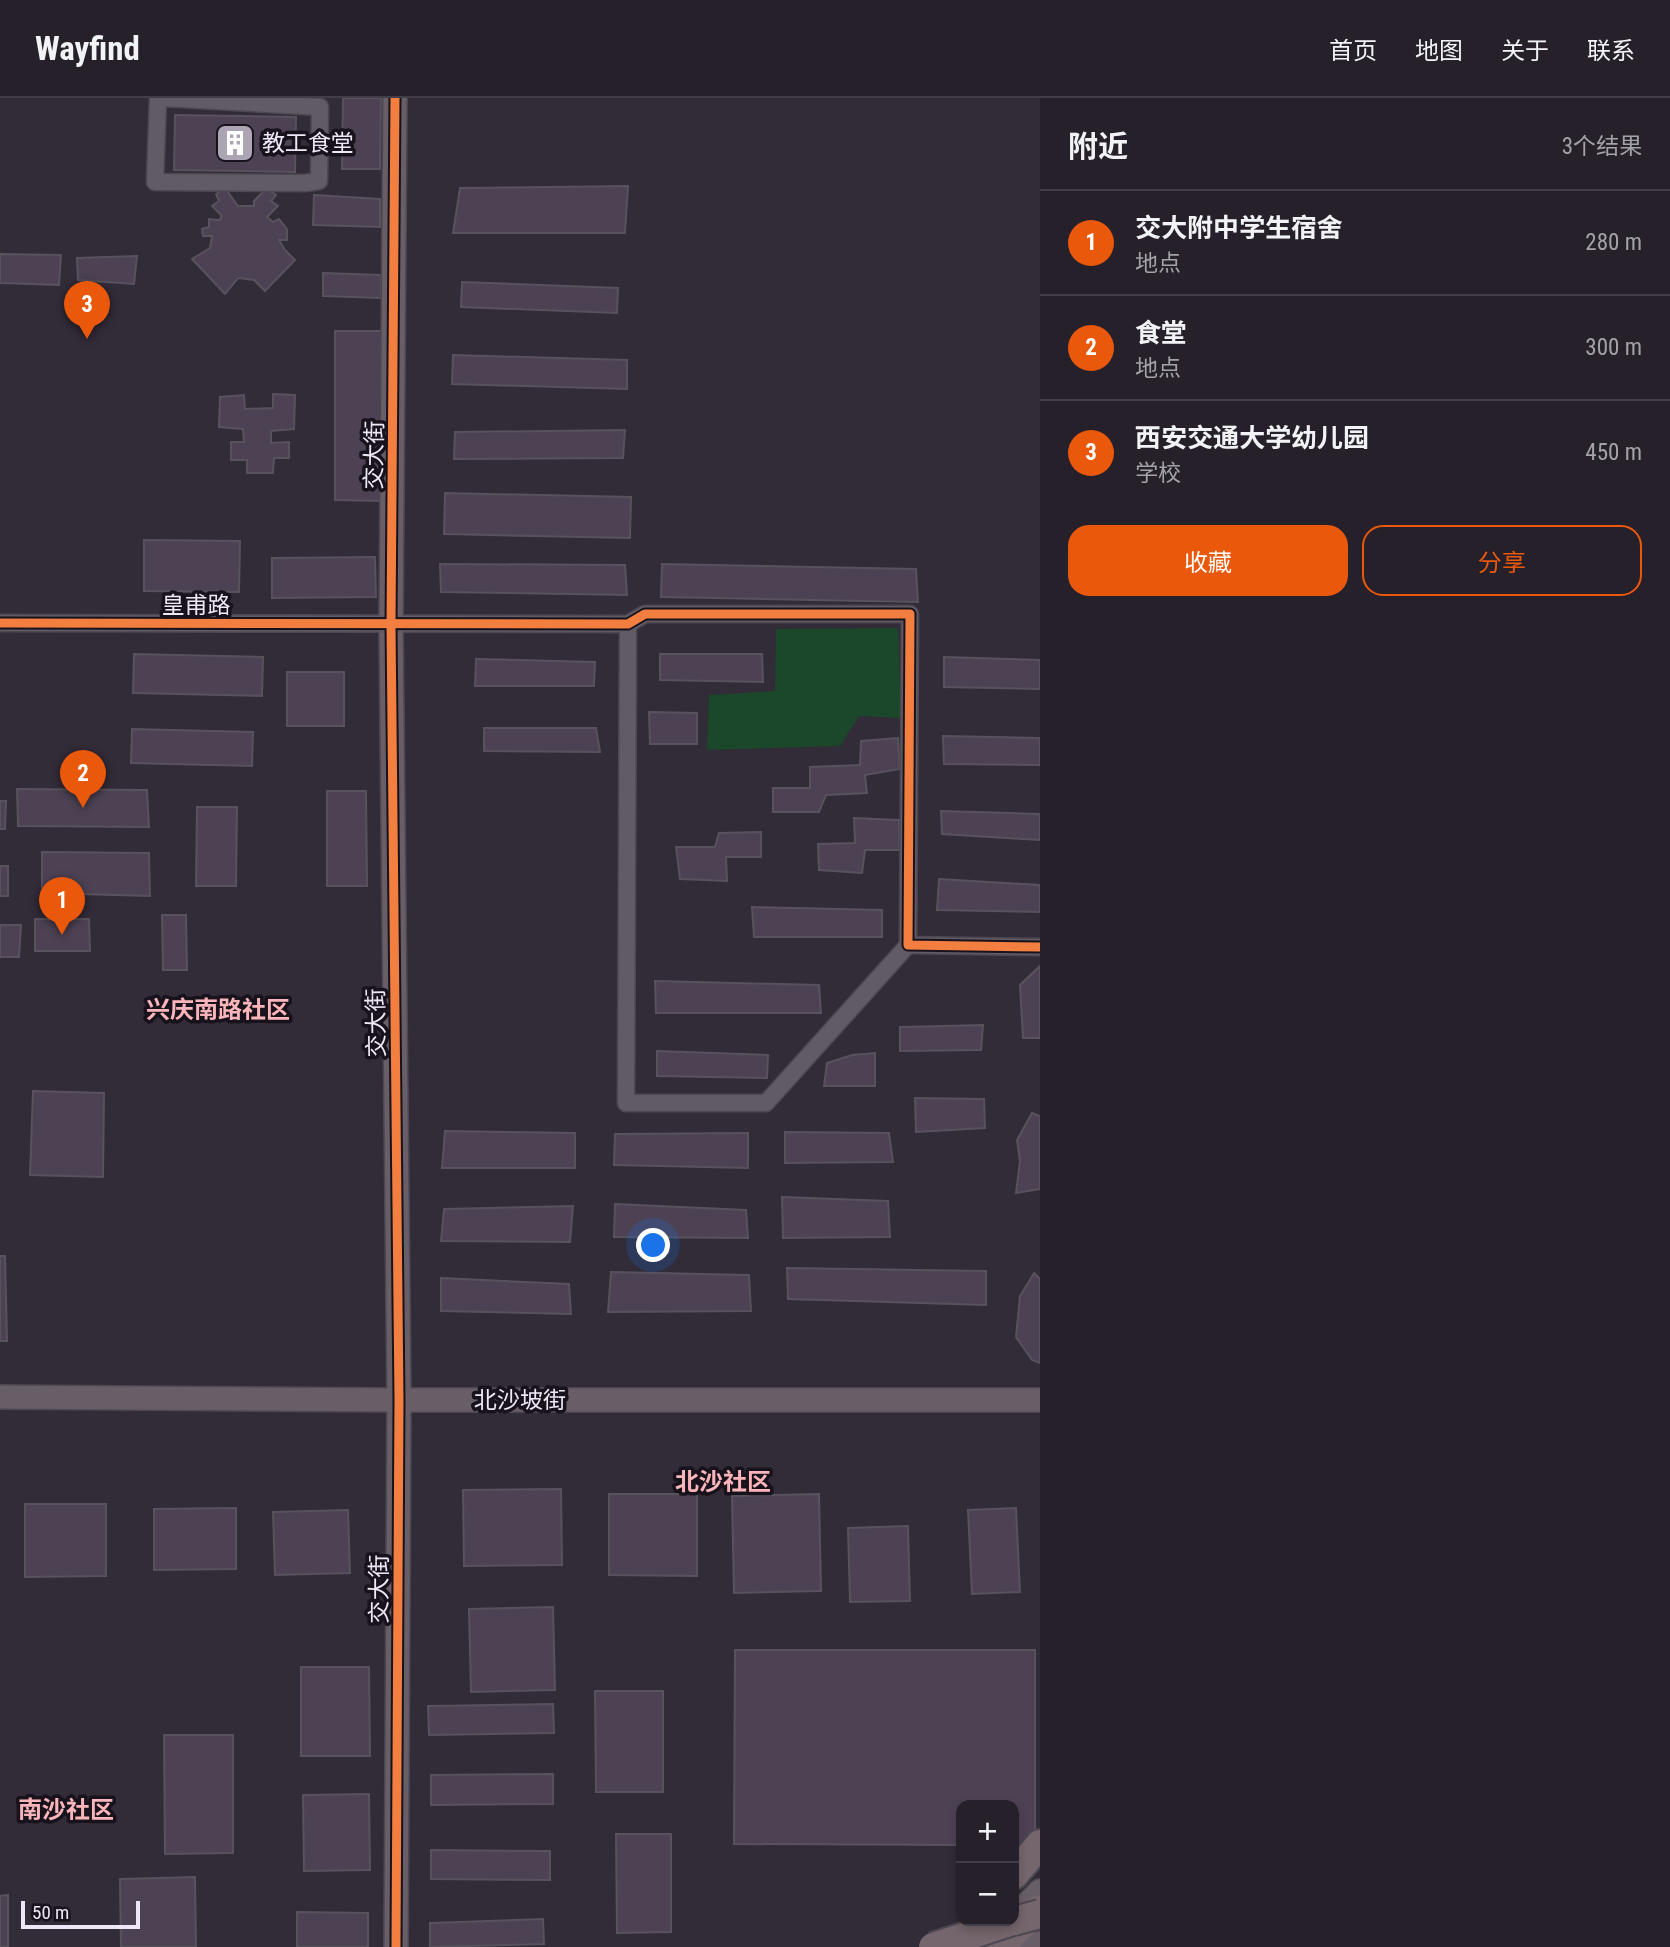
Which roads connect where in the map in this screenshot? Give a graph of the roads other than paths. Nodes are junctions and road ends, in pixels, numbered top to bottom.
1 (158, 98) edge
2 (163, 98) edge
3 (396, 98) edge
4 (0, 623) edge
5 (628, 624) junction
6 (391, 625) junction
7 (908, 945) junction
8 (1040, 947) edge
9 (0, 1397) edge
10 (399, 1400) junction
11 (1040, 1400) edge
12 (1040, 1844) edge
13 (1019, 1869) edge
14 (1040, 1891) edge
15 (1040, 1908) edge
16 (1019, 1909) edge
17 (1040, 1914) edge
18 (1019, 1920) edge
19 (973, 1926) edge
20 (992, 1926) edge
21 (998, 1926) edge
22 (1040, 1943) edge
23 (396, 1947) edge
24 (933, 1947) edge
25 (952, 1947) edge
26 (958, 1947) edge
27 (999, 1947) edge
28 (1015, 1947) edge

1 - 2 street
3 - 6 street, 交大街
4 - 6 street, 皇甫路
5 - 6 street, 皇甫路
5 - 7 street, 皇甫路
5 - 7 street
6 - 10 street, 交大街
7 - 8 street
9 - 10 street, 北沙坡街
10 - 11 street, 北沙坡街
10 - 23 street, 交大街
12 - 13 highway
14 - 16 street
15 - 27 highway, bridge
17 - 18 highway, bridge
19 - 26 highway, bridge
20 - 25 street
21 - 24 highway, bridge
22 - 28 street

